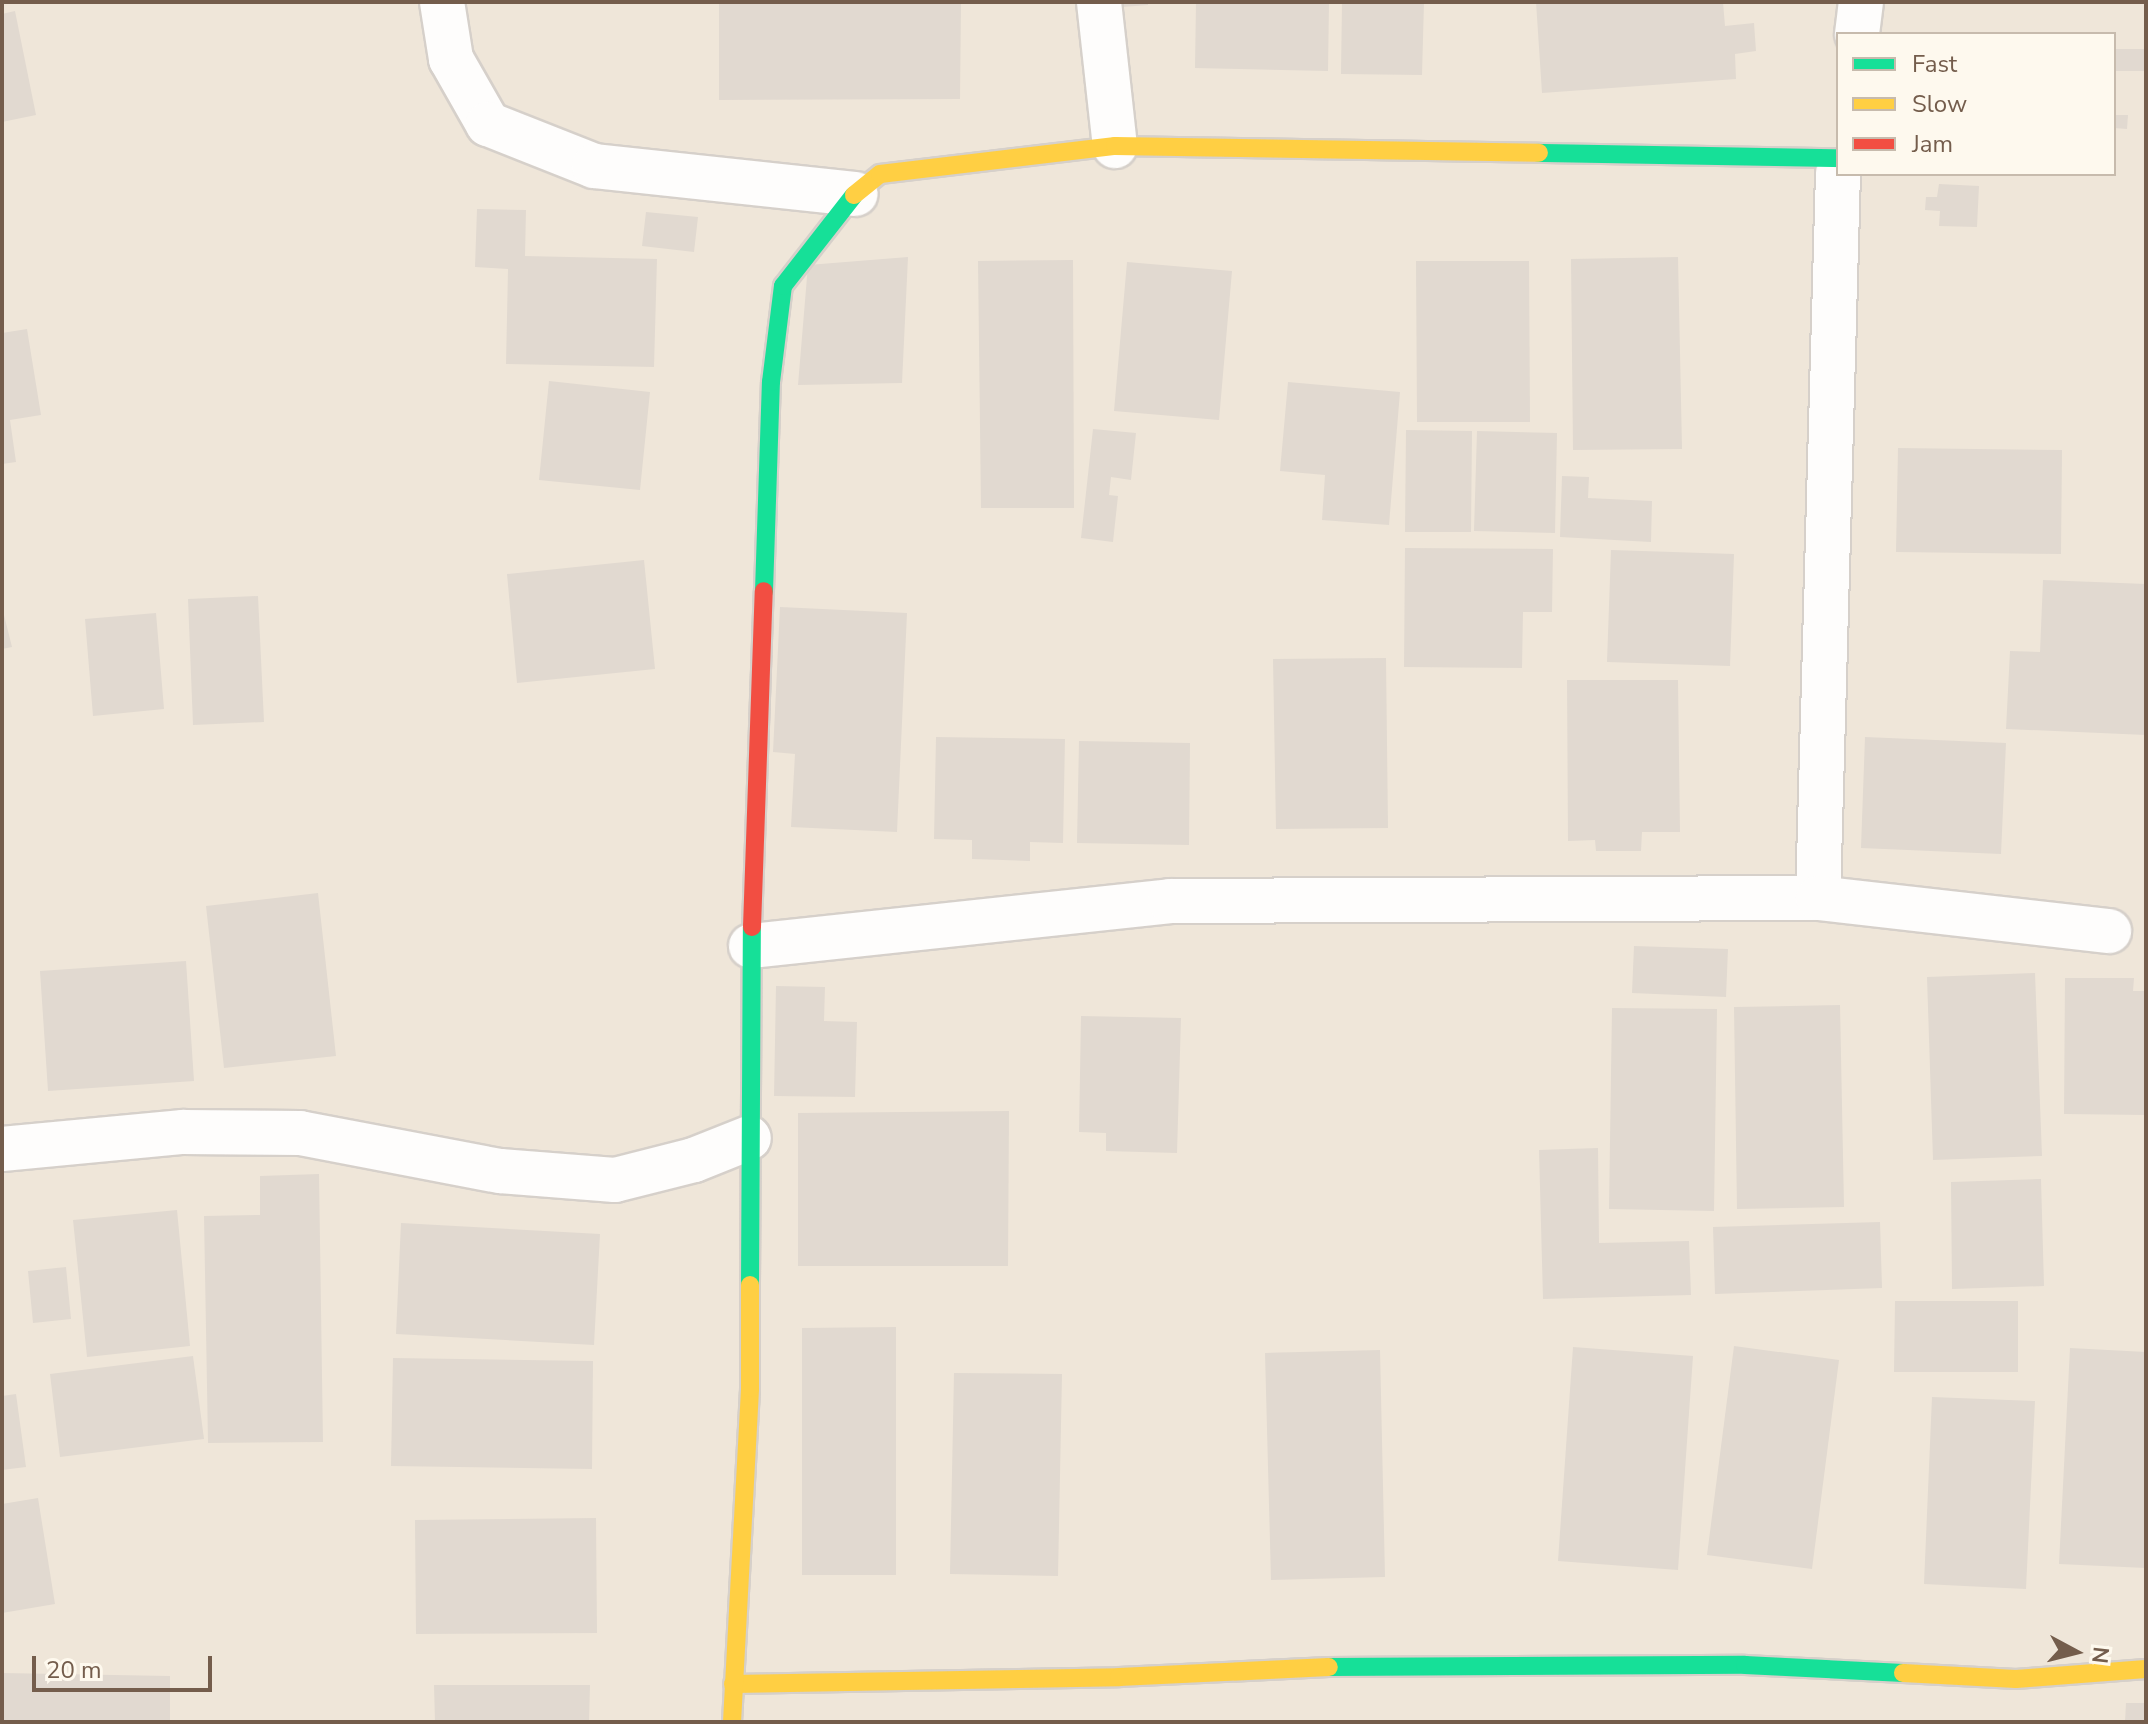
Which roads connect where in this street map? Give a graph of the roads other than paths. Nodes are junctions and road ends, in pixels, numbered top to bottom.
1 (442, 2) edge
2 (1099, 2) edge
3 (1861, 2) edge
4 (1857, 32) edge
5 (1115, 146) junction
6 (1836, 158) edge
7 (1838, 176) edge
8 (856, 194) junction
9 (1818, 898) junction
10 (2109, 931) dead end
11 (751, 946) junction
12 (749, 1138) junction
13 (2, 1149) edge
14 (2146, 1669) edge
15 (733, 1684) junction
16 (732, 1722) edge

1 - 8 street
2 - 5 street
3 - 4 street
5 - 6 street
5 - 8 street
7 - 9 street
8 - 11 street
9 - 10 street
9 - 11 street
11 - 12 street
12 - 13 street
12 - 15 street
14 - 15 street
15 - 16 street

